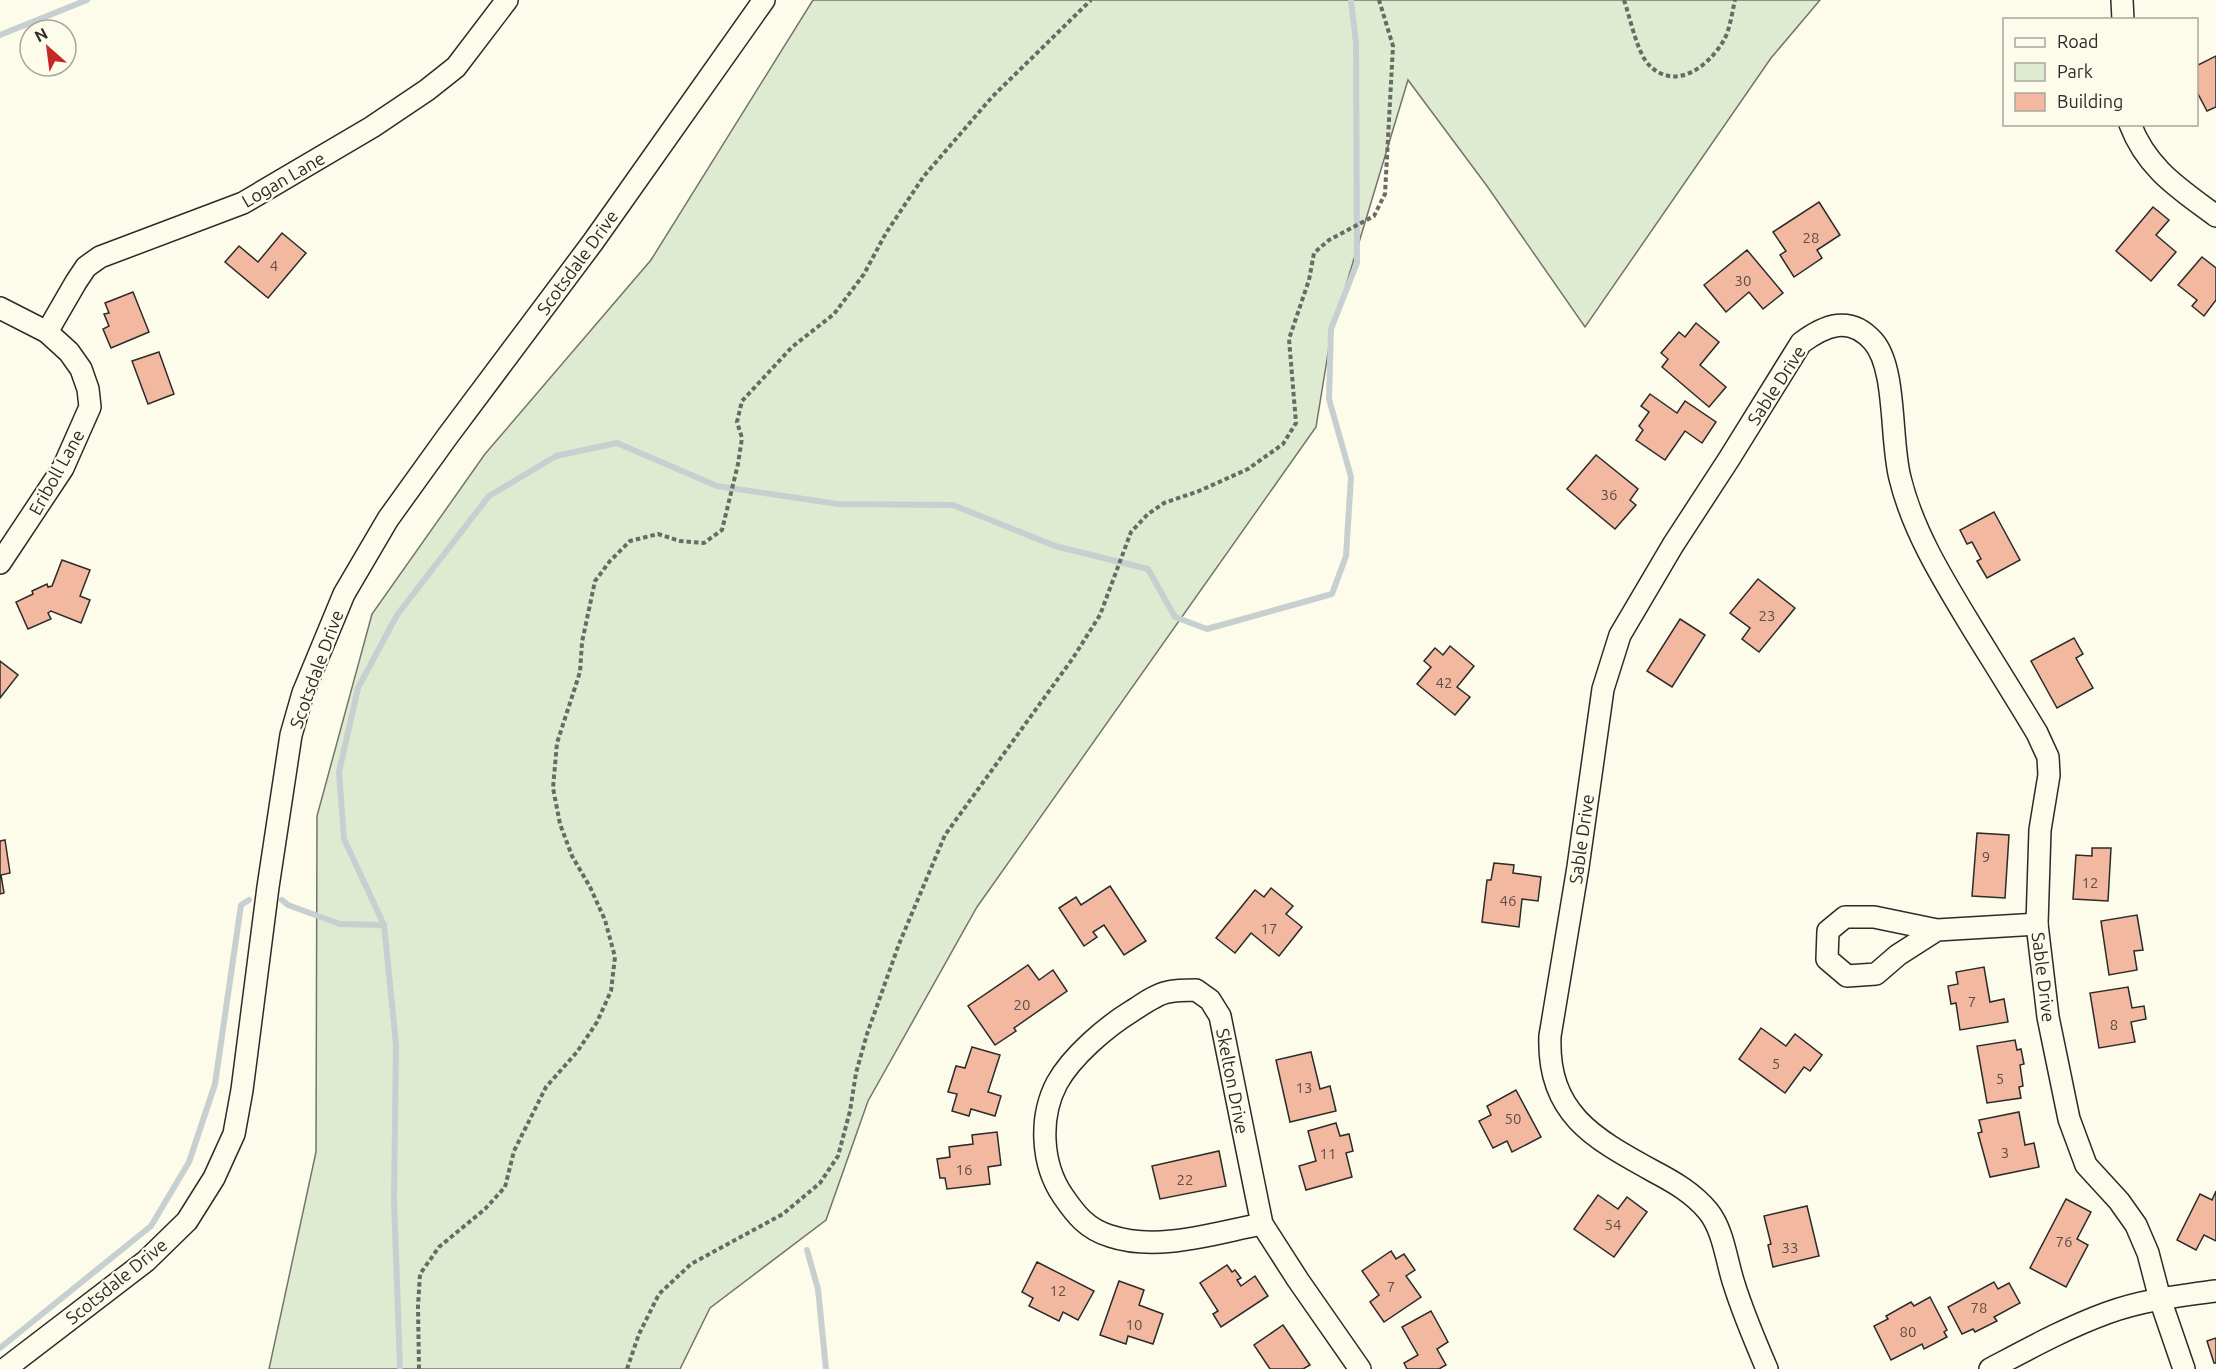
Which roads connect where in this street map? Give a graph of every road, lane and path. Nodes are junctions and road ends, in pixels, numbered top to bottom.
1 (507, 0) edge
2 (764, 0) edge
3 (1091, 0) edge
4 (1379, 0) edge
5 (1624, 0) edge
6 (1735, 0) edge
7 (2122, 0) edge
8 (2122, 18) edge
9 (2131, 126) edge
10 (2216, 216) edge
11 (0, 308) edge
12 (47, 332) junction
13 (0, 563) edge
14 (2037, 924) junction
15 (1937, 930) junction
16 (1262, 1224) junction
17 (2216, 1291) edge
18 (2160, 1299) junction
19 (5, 1369) edge
20 (419, 1369) edge
21 (627, 1369) edge
22 (1359, 1369) edge
23 (1767, 1369) edge
24 (1990, 1369) edge
25 (2184, 1369) edge

1 - 12 street, Logan Lane
2 - 19 street, Scotsdale Drive
3 - 20 path
4 - 21 path
5 - 6 path
7 - 8 street
9 - 10 street
11 - 12 street, Eriboll Lane
12 - 13 street, Eriboll Lane
14 - 15 street
14 - 18 street, Sable Drive
14 - 23 street, Sable Drive
15 - 15 street
16 - 16 street, Skelton Drive
16 - 22 street, Skelton Drive
17 - 18 street
18 - 24 street
18 - 25 street, Sable Drive

